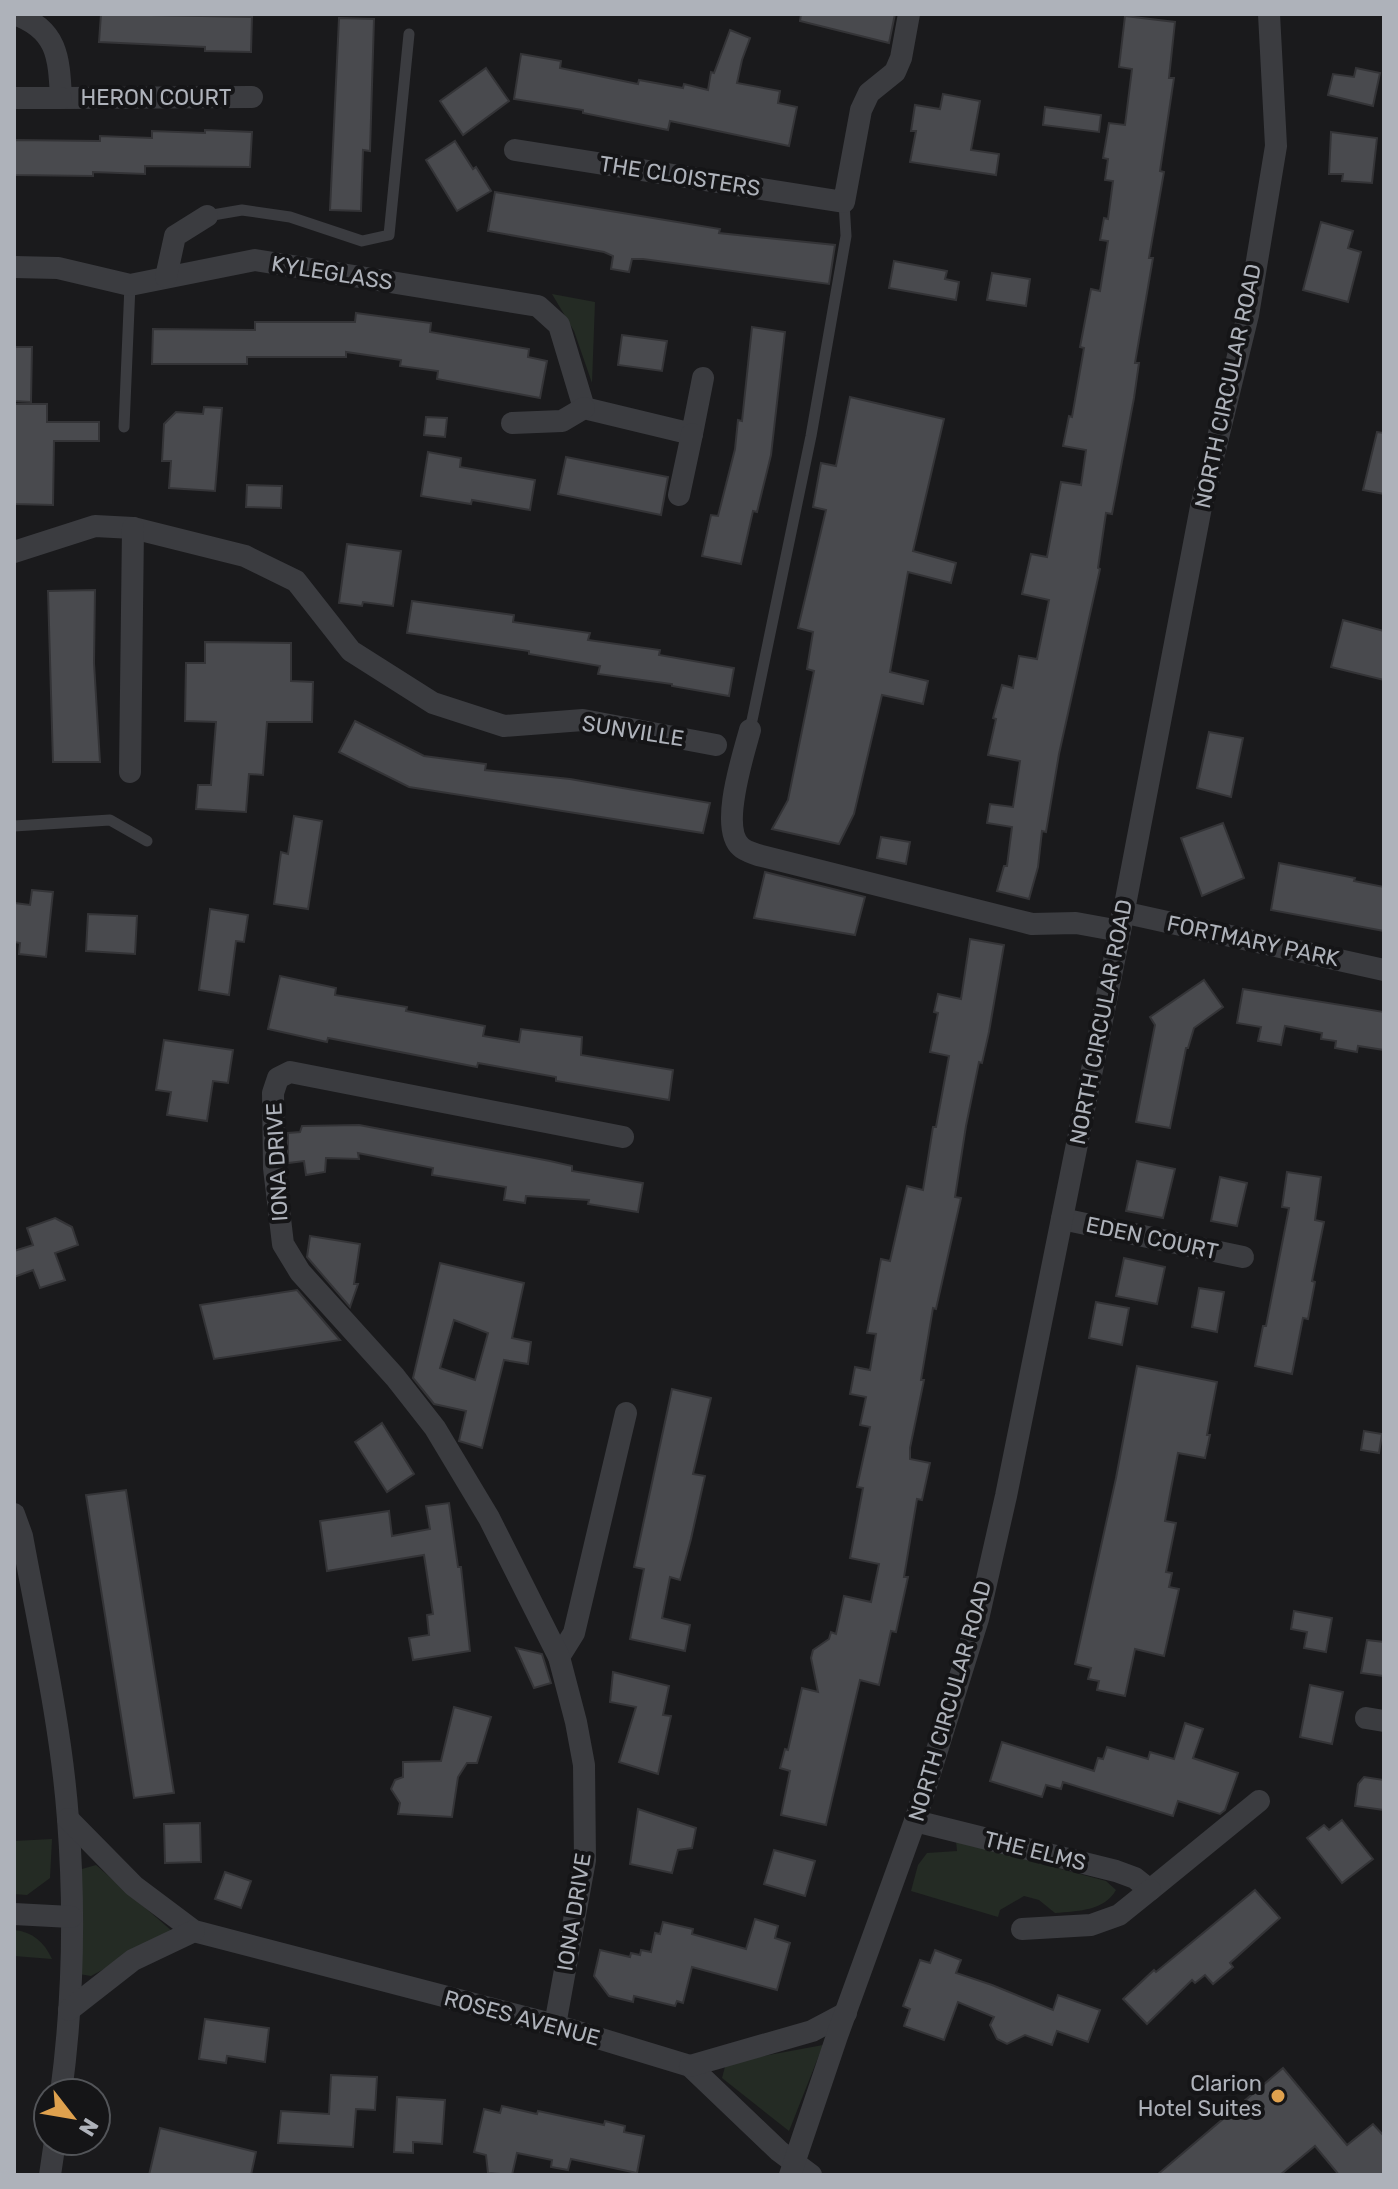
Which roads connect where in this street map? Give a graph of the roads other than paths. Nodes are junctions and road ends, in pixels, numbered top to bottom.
1 (14, 14) edge
2 (909, 14) edge
3 (1264, 15) edge
4 (409, 34) dead end
5 (252, 97) dead end
6 (14, 98) edge
7 (61, 98) junction
8 (515, 150) dead end
9 (844, 202) junction
10 (207, 216) joint
11 (14, 267) edge
12 (166, 277) junction
13 (130, 285) junction
14 (703, 378) dead end
15 (584, 408) junction
16 (512, 423) dead end
17 (124, 427) dead end
18 (692, 434) junction
19 (679, 495) dead end
20 (133, 528) junction
21 (14, 552) edge
22 (750, 730) joint
23 (716, 745) dead end
24 (130, 772) dead end
25 (14, 826) edge
26 (147, 841) dead end
27 (1121, 922) junction
28 (1384, 970) edge
29 (623, 1137) dead end
30 (1062, 1219) junction
31 (1243, 1257) dead end
32 (626, 1413) dead end
33 (14, 1514) edge
34 (559, 1657) junction
35 (1259, 1801) dead end
36 (68, 1819) junction
37 (915, 1821) junction
38 (1150, 1890) junction
39 (14, 1914) edge
40 (71, 1917) junction
41 (1022, 1929) dead end
42 (194, 1931) junction
43 (69, 2010) junction
44 (846, 2013) junction
45 (555, 2025) junction
46 (690, 2066) junction
47 (63, 2077) edge
48 (799, 2171) edge

1 - 7 street, HERON COURT
2 - 9 street
3 - 27 street, NORTH CIRCULAR ROAD
4 - 10 lane
5 - 7 street, HERON COURT
6 - 7 street, HERON COURT
8 - 9 street, THE CLOISTERS
9 - 22 lane
10 - 12 street
11 - 13 street, KYLEGLASS
12 - 13 street, KYLEGLASS
12 - 15 street, KYLEGLASS
13 - 17 lane
14 - 18 street
15 - 16 street
15 - 18 street
18 - 19 street
20 - 21 street, SUNVILLE
20 - 23 street, SUNVILLE
20 - 24 street
22 - 27 street, FORTMARY PARK
25 - 26 lane
27 - 28 street, FORTMARY PARK
27 - 30 street, NORTH CIRCULAR ROAD
29 - 34 street, IONA DRIVE
30 - 31 street, EDEN COURT
30 - 37 street, NORTH CIRCULAR ROAD
32 - 34 street
33 - 36 street
34 - 45 street, IONA DRIVE
35 - 38 street
36 - 40 street
36 - 42 street
37 - 38 street, THE ELMS
37 - 44 street, NORTH CIRCULAR ROAD
38 - 41 street
39 - 40 street
40 - 43 street
42 - 43 street
42 - 45 street, ROSES AVENUE
43 - 47 street
44 - 46 street
44 - 48 street, NORTH CIRCULAR ROAD
45 - 46 street, ROSES AVENUE
46 - 48 street, ROSES AVENUE

